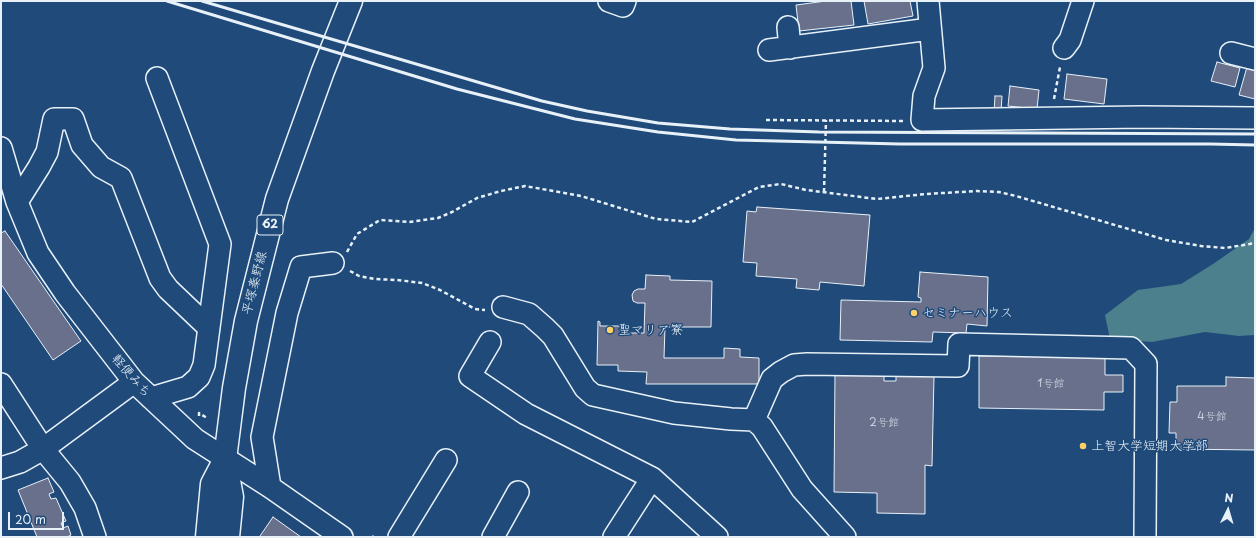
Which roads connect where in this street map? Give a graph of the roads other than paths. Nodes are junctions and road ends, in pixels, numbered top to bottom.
1 (351, 1) edge
2 (609, 1) edge
3 (625, 1) edge
4 (928, 1) edge
5 (1084, 1) edge
6 (788, 27) dead end
7 (930, 29) junction
8 (790, 48) junction
9 (1064, 48) road end
10 (769, 50) dead end
11 (1231, 52) dead end
12 (1255, 59) edge
13 (157, 78) dead end
14 (1255, 118) edge
15 (1, 148) edge
16 (17, 202) junction
17 (333, 263) road end
18 (503, 307) road end
19 (209, 328) junction
20 (490, 342) dead end
21 (134, 382) junction
22 (1, 384) edge
23 (151, 398) junction
24 (754, 420) junction
25 (43, 449) junction
26 (225, 459) junction
27 (446, 460) dead end
28 (1, 468) edge
29 (652, 478) junction
30 (270, 487) junction
31 (518, 492) dead end
32 (95, 537) edge
33 (207, 537) edge
34 (228, 537) edge
35 (342, 537) edge
36 (399, 537) edge
37 (493, 537) edge
38 (614, 537) edge
39 (717, 537) edge
40 (845, 537) edge
41 (1144, 537) edge

1 - 26 main road, 平塚秦野線 / 62
2 - 3 street
4 - 7 street
5 - 9 street
6 - 8 street
7 - 8 street
7 - 14 street
8 - 10 street
11 - 12 street
13 - 19 street
15 - 16 street, 軽便みち
16 - 19 street
16 - 21 street, 軽便みち
17 - 30 street
18 - 24 street
19 - 23 street
20 - 29 street
21 - 23 street, 軽便みち
21 - 25 street
22 - 25 street
23 - 26 street, 軽便みち
24 - 40 street
24 - 41 street
25 - 28 street
25 - 32 street
26 - 30 street, 軽便みち
26 - 33 main road, 平塚秦野線 / 62
26 - 34 main road, 平塚秦野線 / 62
27 - 36 street
29 - 38 street
29 - 39 street
30 - 35 street, 軽便みち
31 - 37 street

